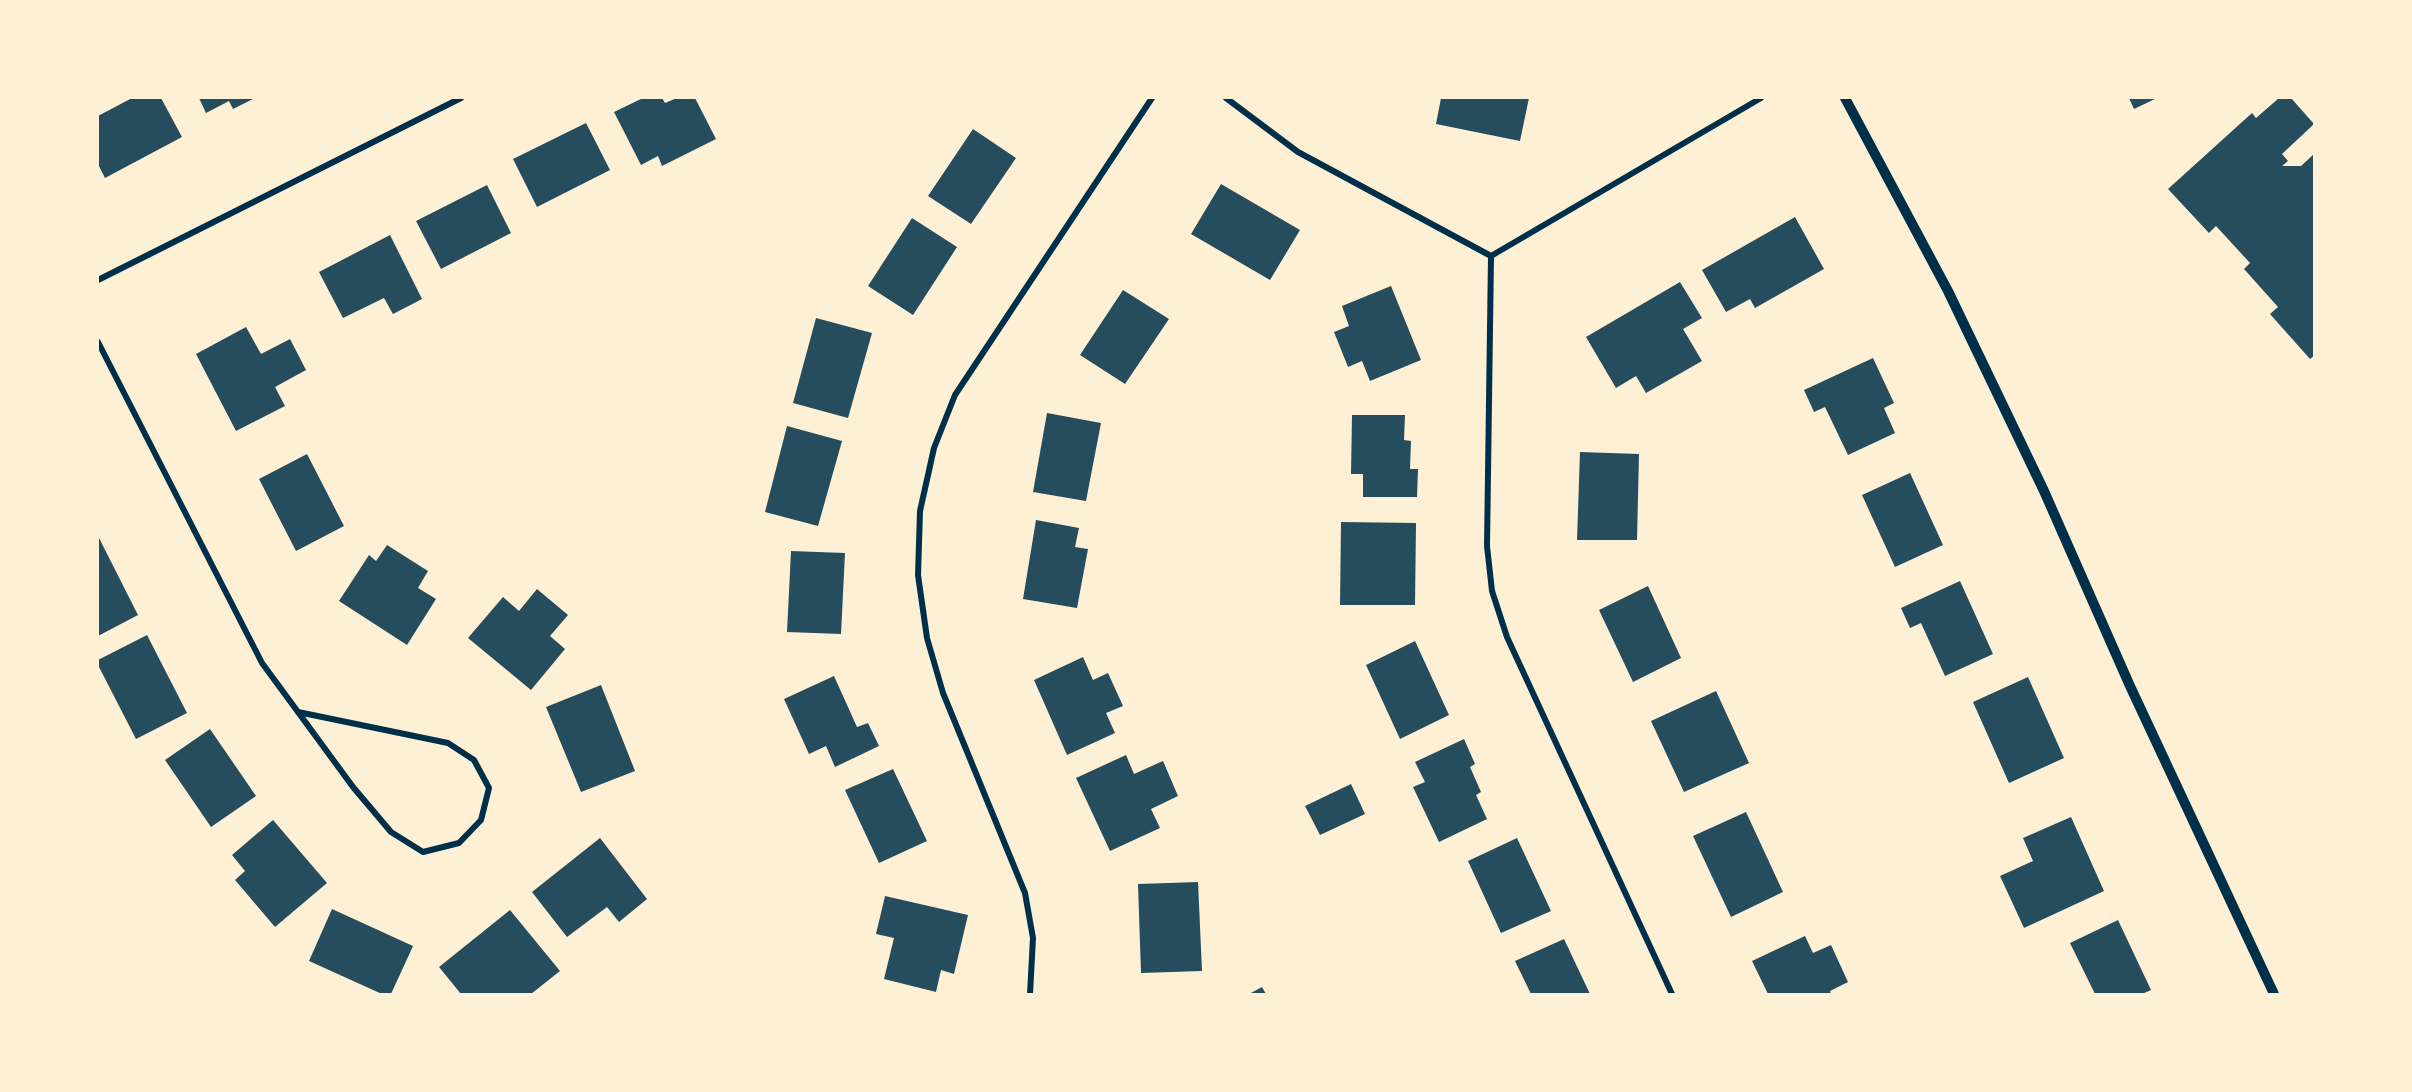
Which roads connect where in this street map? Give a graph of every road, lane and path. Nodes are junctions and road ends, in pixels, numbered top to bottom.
1 (461, 98) edge
2 (1152, 98) edge
3 (1226, 98) edge
4 (1761, 98) edge
5 (1845, 98) edge
6 (1491, 256) junction
7 (98, 280) edge
8 (98, 342) edge
9 (298, 712) junction
10 (1030, 994) edge
11 (1672, 994) edge
12 (2274, 994) edge

1 - 7 street
2 - 10 street
3 - 6 street
4 - 6 street
5 - 12 street
6 - 11 street
8 - 9 street
9 - 9 street

